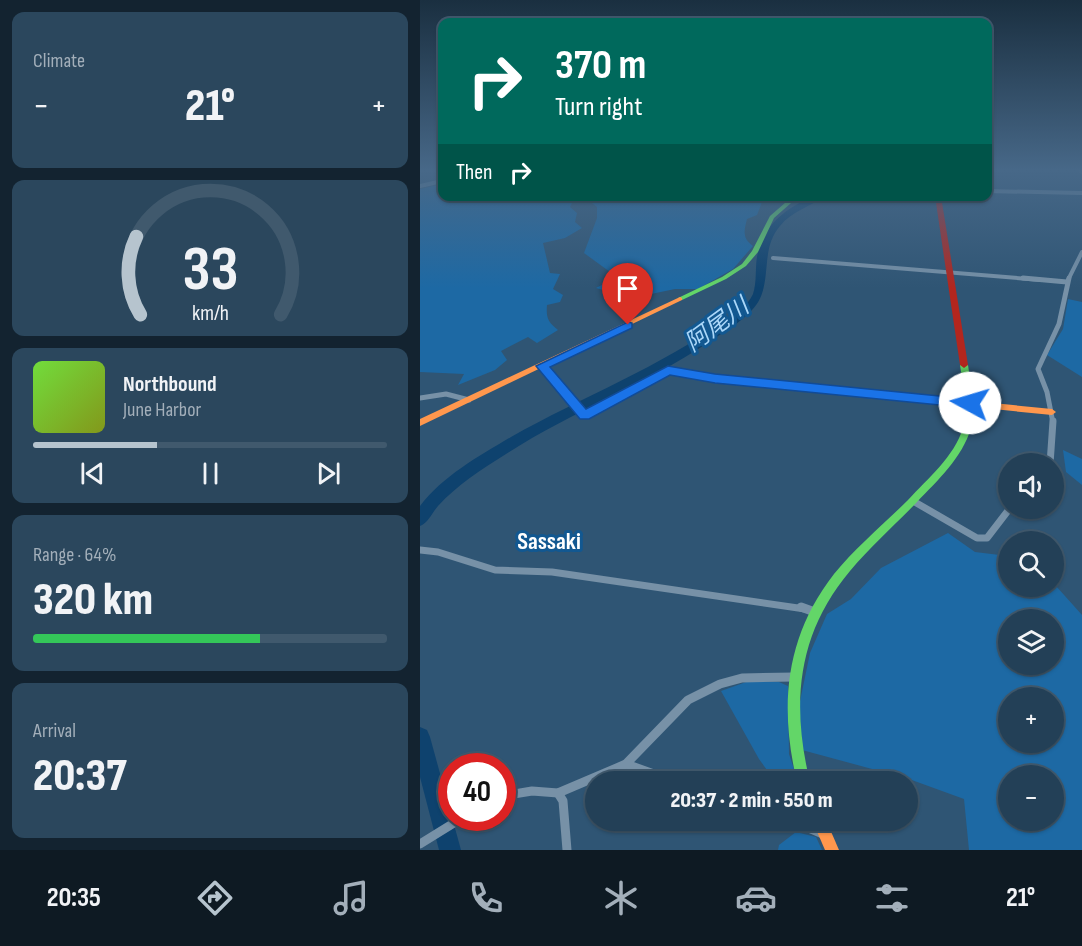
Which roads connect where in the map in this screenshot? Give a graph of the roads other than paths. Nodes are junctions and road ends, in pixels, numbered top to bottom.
1 (780, 209) edge
2 (940, 209) edge
3 (1082, 252) edge
4 (773, 258) dead end
5 (949, 272) junction
6 (1067, 282) junction
7 (542, 366) junction
8 (420, 398) edge
9 (470, 400) junction
10 (970, 403) junction
11 (1052, 412) junction
12 (420, 423) edge
13 (1052, 453) edge
14 (913, 501) junction
15 (1002, 519) edge
16 (423, 550) edge
17 (812, 611) junction
18 (794, 677) junction
19 (626, 764) junction
20 (645, 771) edge
21 (801, 771) edge
22 (558, 793) junction
23 (516, 794) edge
24 (441, 831) edge
25 (817, 831) edge
26 (823, 831) edge
27 (824, 834) junction
28 (420, 844) edge
29 (567, 850) edge
30 (832, 850) edge

1 - 7 street
2 - 5 street
3 - 6 street
4 - 5 street
5 - 6 street
5 - 10 street
6 - 11 street
7 - 9 street
7 - 10 street
8 - 9 street
9 - 12 street
10 - 11 street
10 - 14 street
11 - 13 street
14 - 15 street
14 - 17 street
16 - 17 street
17 - 18 street
18 - 19 street
18 - 21 street
19 - 20 street
19 - 22 street
22 - 23 street
22 - 29 street
24 - 28 street
25 - 27 street
26 - 27 street
27 - 30 street

